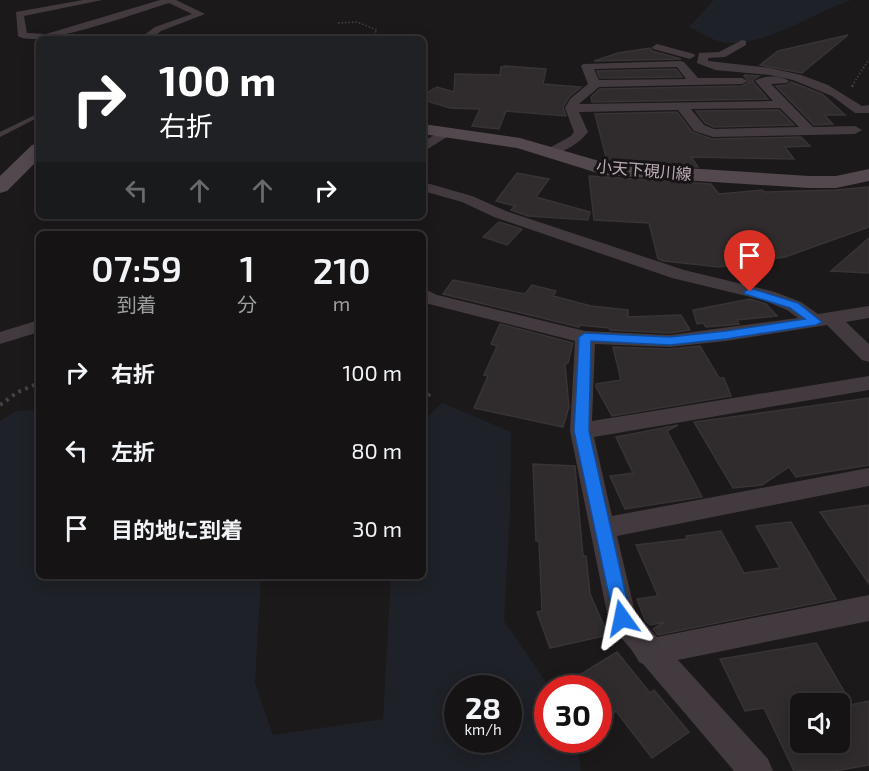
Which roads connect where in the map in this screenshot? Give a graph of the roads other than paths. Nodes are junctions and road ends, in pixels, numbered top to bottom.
1 (98, 0) edge
2 (169, 0) edge
3 (50, 36) edge
4 (148, 36) edge
5 (36, 37) edge
6 (742, 43) dead end
7 (657, 47) dead end
8 (702, 59) junction
9 (761, 81) junction
10 (804, 81) junction
11 (694, 82) junction
12 (594, 84) junction
13 (784, 104) junction
14 (682, 106) junction
15 (571, 108) junction
16 (864, 109) edge
17 (36, 117) edge
18 (426, 129) edge
19 (855, 130) junction
20 (810, 131) junction
21 (446, 132) junction
22 (0, 135) edge
23 (869, 138) edge
24 (426, 146) edge
25 (36, 152) edge
26 (549, 152) junction
27 (869, 175) edge
28 (0, 187) edge
29 (426, 187) edge
30 (426, 295) edge
31 (869, 312) edge
32 (824, 320) junction
33 (36, 327) edge
34 (585, 337) junction
35 (0, 338) edge
36 (869, 355) edge
37 (869, 383) edge
38 (581, 431) junction
39 (869, 477) edge
40 (602, 528) junction
41 (869, 608) edge
42 (649, 652) junction
43 (756, 771) edge

1 - 5 street
2 - 3 street
2 - 4 street
6 - 8 street
7 - 8 street
8 - 10 street
9 - 10 street
9 - 11 street
9 - 13 street
10 - 16 street
11 - 12 street
11 - 12 street
12 - 15 street
13 - 14 street
13 - 20 street
14 - 15 street
14 - 20 street
15 - 26 street
16 - 19 street
17 - 22 lane
18 - 21 main road, 小天下硯川線
19 - 20 street
19 - 23 street
21 - 24 street
21 - 26 main road, 小天下硯川線
25 - 28 main road
26 - 27 main road, 小天下硯川線
29 - 32 street
30 - 34 street
31 - 32 street
32 - 34 street
32 - 36 street
33 - 35 street
34 - 38 street
37 - 38 street
38 - 40 street
39 - 40 street
40 - 42 street
41 - 42 street
42 - 43 street

